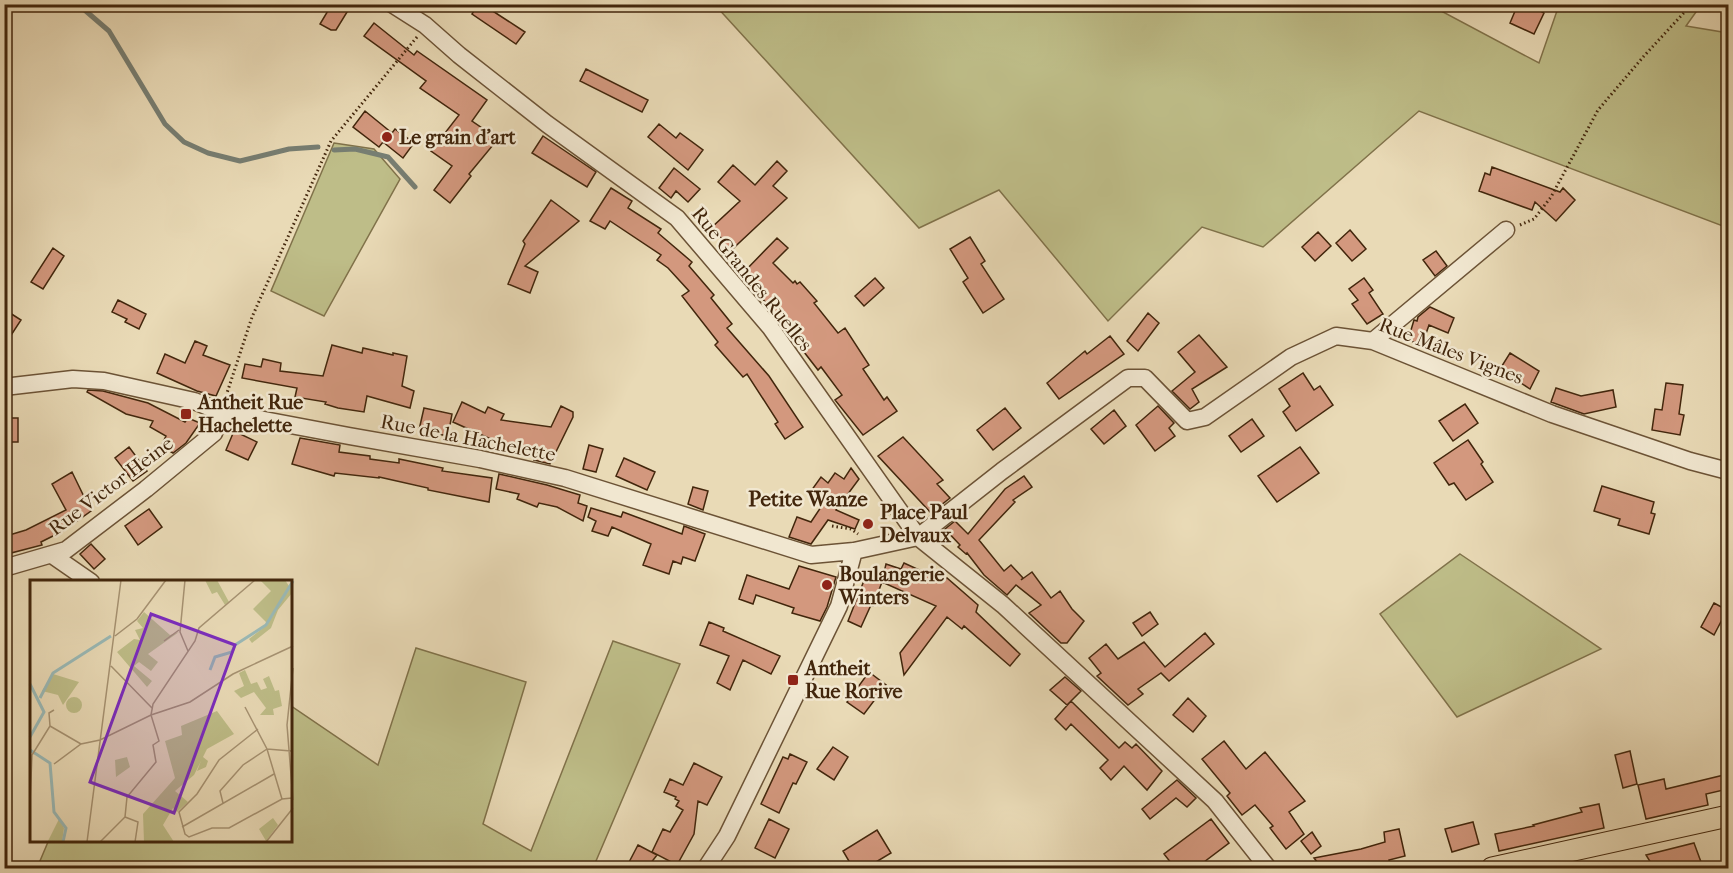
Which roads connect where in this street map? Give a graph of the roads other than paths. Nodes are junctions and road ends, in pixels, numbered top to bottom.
1 (392, 4) edge
2 (1506, 230) dead end
3 (1373, 340) junction
4 (4, 387) edge
5 (221, 412) junction
6 (1728, 471) edge
7 (918, 537) junction
8 (858, 544) junction
9 (52, 555) junction
10 (4, 568) edge
11 (88, 580) edge
12 (1728, 816) edge
13 (706, 868) edge
14 (1268, 868) edge
15 (1492, 868) edge

1 - 7 street, Rue Grandes Ruelles
2 - 3 street
3 - 6 street, Rue Mâles Vignes
3 - 7 street, Rue Mâles Vignes
4 - 5 street, Rue de la Hachelette
5 - 8 street, Rue de la Hachelette
5 - 9 street, Rue Victor Heine
7 - 8 street, Rue de la Hachelette
7 - 14 street, Rue Grandes Ruelles
8 - 13 street
9 - 10 street, Rue Victor Heine
9 - 11 street
12 - 15 main road

